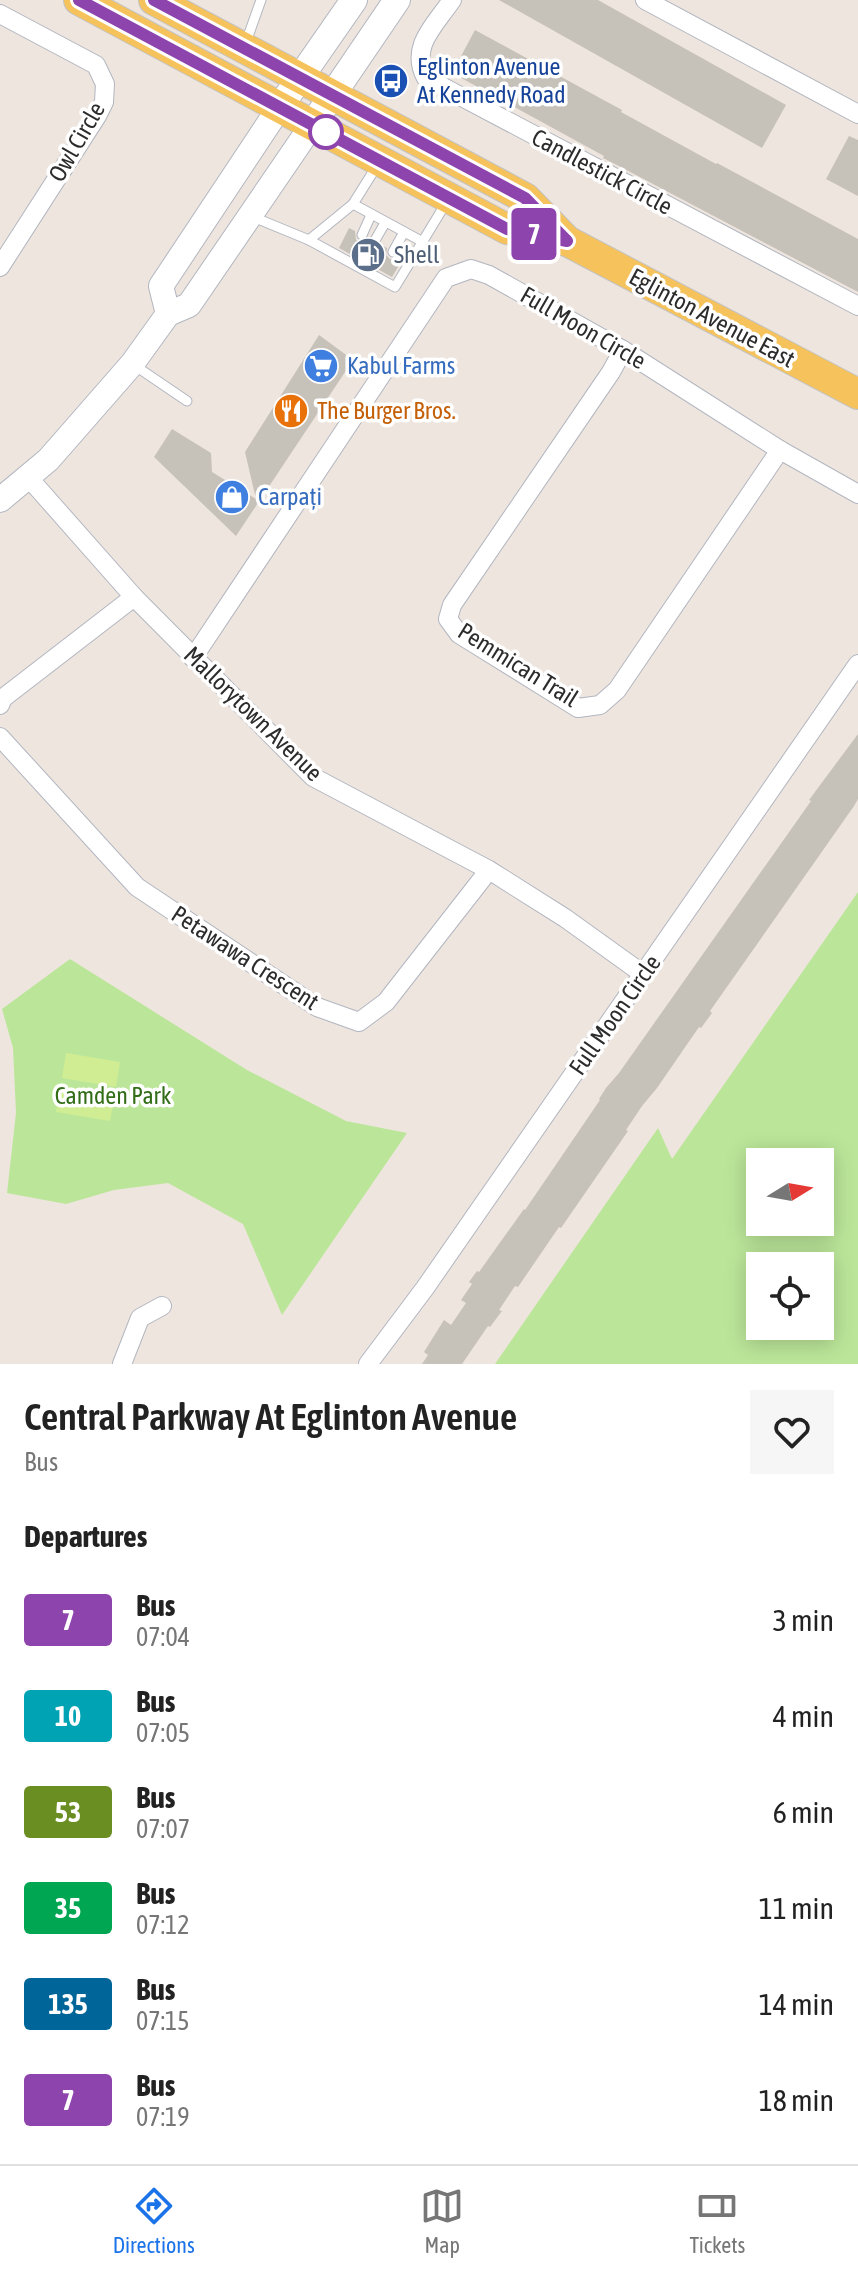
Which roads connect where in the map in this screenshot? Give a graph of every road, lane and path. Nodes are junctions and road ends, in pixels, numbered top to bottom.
1 (79, 0) edge
2 (154, 0) edge
3 (261, 0) edge
4 (354, 0) edge
5 (397, 0) edge
6 (452, 0) edge
7 (645, 0) edge
8 (0, 14) edge
9 (244, 48) junction
10 (301, 78) junction
11 (332, 95) junction
12 (279, 108) junction
13 (858, 114) edge
14 (312, 125) junction
15 (380, 161) junction
16 (449, 198) junction
17 (353, 204) junction
18 (250, 215) junction
19 (371, 215) junction
20 (385, 223) junction
21 (404, 232) junction
22 (362, 235) dead end
23 (309, 240) junction
24 (567, 241) junction
25 (374, 242) dead end
26 (423, 242) junction
27 (393, 252) dead end
28 (0, 267) edge
29 (858, 306) edge
30 (168, 314) junction
31 (623, 350) junction
32 (132, 364) junction
33 (858, 394) edge
34 (187, 401) dead end
35 (780, 450) junction
36 (28, 477) junction
37 (858, 494) edge
38 (0, 500) edge
39 (134, 597) junction
40 (193, 658) junction
41 (858, 664) edge
42 (0, 705) edge
43 (0, 737) edge
44 (489, 870) junction
45 (643, 974) junction
46 (162, 1306) dead end
47 (122, 1364) edge
48 (368, 1364) edge

1 - 12 main road, Eglinton Avenue East
2 - 9 main road, Eglinton Avenue East
3 - 9 lane
4 - 10 main road
5 - 11 main road
6 - 29 street, Candlestick Circle
7 - 13 street
8 - 28 street, Owl Circle
9 - 10 main road, Eglinton Avenue East
10 - 11 main road, Eglinton Avenue East
10 - 12 main road
11 - 14 main road
11 - 24 main road, Eglinton Avenue East
12 - 14 main road, Eglinton Avenue East
12 - 30 street
14 - 15 main road, Eglinton Avenue East
14 - 18 street
15 - 16 main road, Eglinton Avenue East
15 - 17 lane
16 - 24 main road, Eglinton Avenue East
16 - 26 lane
17 - 19 lane
17 - 23 lane
18 - 23 lane
18 - 30 street
19 - 20 lane
19 - 22 lane
20 - 21 lane
20 - 25 lane
21 - 26 lane
21 - 27 lane
23 - 26 lane
24 - 33 main road, Eglinton Avenue East
30 - 32 street
31 - 35 street, Full Moon Circle
31 - 35 street, Pemmican Trail
31 - 40 street, Full Moon Circle
32 - 34 lane
32 - 36 street
35 - 37 street, Full Moon Circle
36 - 38 street
36 - 39 street, Mallorytown Avenue
39 - 40 street, Mallorytown Avenue
39 - 42 street
40 - 44 street, Mallorytown Avenue
41 - 45 street, Full Moon Circle
43 - 44 street, Petawawa Crescent
44 - 45 street, Mallorytown Avenue
45 - 48 street, Full Moon Circle
46 - 47 street

